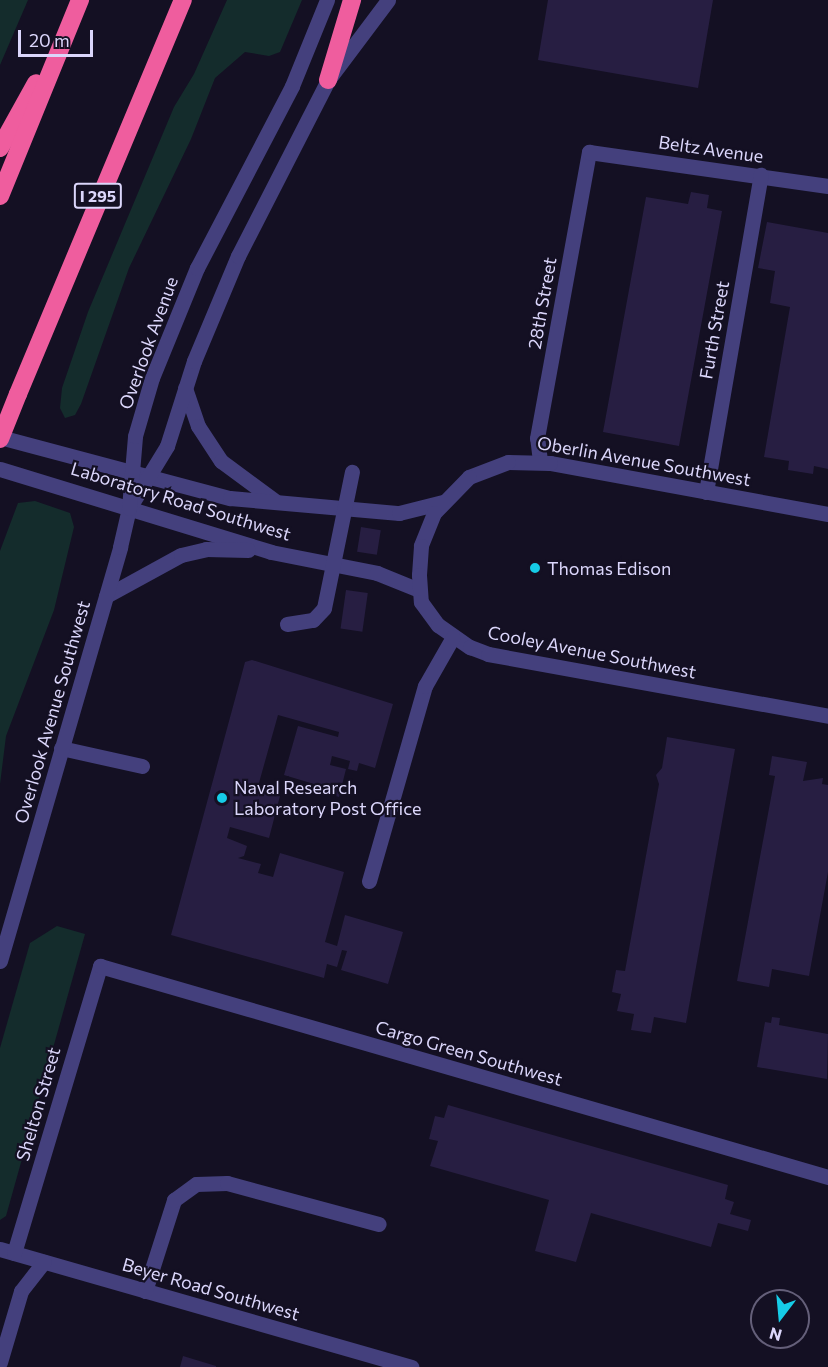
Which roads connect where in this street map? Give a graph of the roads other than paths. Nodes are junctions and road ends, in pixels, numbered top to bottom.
1 (80, 0) edge
2 (183, 0) edge
3 (327, 0) edge
4 (352, 0) edge
5 (388, 0) edge
6 (72, 18) junction
7 (328, 80) junction
8 (0, 148) edge
9 (589, 152) joint
10 (761, 175) junction
11 (828, 186) edge
12 (0, 196) edge
13 (185, 388) junction
14 (0, 438) edge
15 (540, 461) junction
16 (0, 469) edge
17 (352, 472) dead end
18 (132, 475) junction
19 (148, 479) junction
20 (706, 492) junction
21 (443, 502) junction
22 (278, 503) junction
23 (345, 507) junction
24 (129, 508) junction
25 (828, 514) edge
26 (271, 552) junction
27 (334, 564) junction
28 (419, 591) junction
29 (106, 596) junction
30 (287, 624) dead end
31 (453, 637) junction
32 (828, 716) edge
33 (61, 748) junction
34 (142, 766) dead end
35 (369, 881) dead end
36 (0, 961) edge
37 (100, 966) joint
38 (828, 1177) edge
39 (379, 1224) dead end
40 (7, 1251) edge
41 (44, 1262) junction
42 (145, 1291) junction
43 (0, 1362) edge
44 (411, 1367) edge

1 - 6 highway
2 - 14 highway, I 295, bridge
3 - 18 street, Overlook Avenue
4 - 7 highway
5 - 7 street
6 - 8 highway
6 - 12 highway
7 - 13 street
9 - 10 street, Beltz Avenue
9 - 15 street, 28th Street
10 - 11 street, Beltz Avenue
10 - 20 street, Furth Street
13 - 19 street
13 - 22 street
14 - 18 street, Laboratory Road Southwest
15 - 20 street, Oberlin Avenue Southwest
15 - 21 street, Oberlin Avenue Southwest
16 - 24 street, Laboratory Road Southwest
17 - 23 street
18 - 19 street, Laboratory Road Southwest
18 - 24 street, Overlook Avenue
19 - 22 street, Laboratory Road Southwest
19 - 24 street
20 - 25 street, Oberlin Avenue Southwest
21 - 23 street, Laboratory Road Southwest
21 - 28 street, Oberlin Avenue Southwest
22 - 23 street, Laboratory Road Southwest
23 - 27 street
24 - 26 street, Laboratory Road Southwest
24 - 29 street, Overlook Avenue Southwest
26 - 27 street, Laboratory Road Southwest
26 - 29 street
27 - 28 street, Laboratory Road Southwest
27 - 30 street
28 - 31 street, Cooley Avenue Southwest
29 - 33 street, Overlook Avenue Southwest
31 - 32 street, Cooley Avenue Southwest
31 - 35 street
33 - 34 street
33 - 36 street, Overlook Avenue Southwest
37 - 38 street, Cargo Green Southwest
37 - 40 street, Shelton Street
39 - 42 street
40 - 41 street, Beyer Road Southwest
41 - 42 street, Beyer Road Southwest
41 - 43 street
42 - 44 street, Beyer Road Southwest

